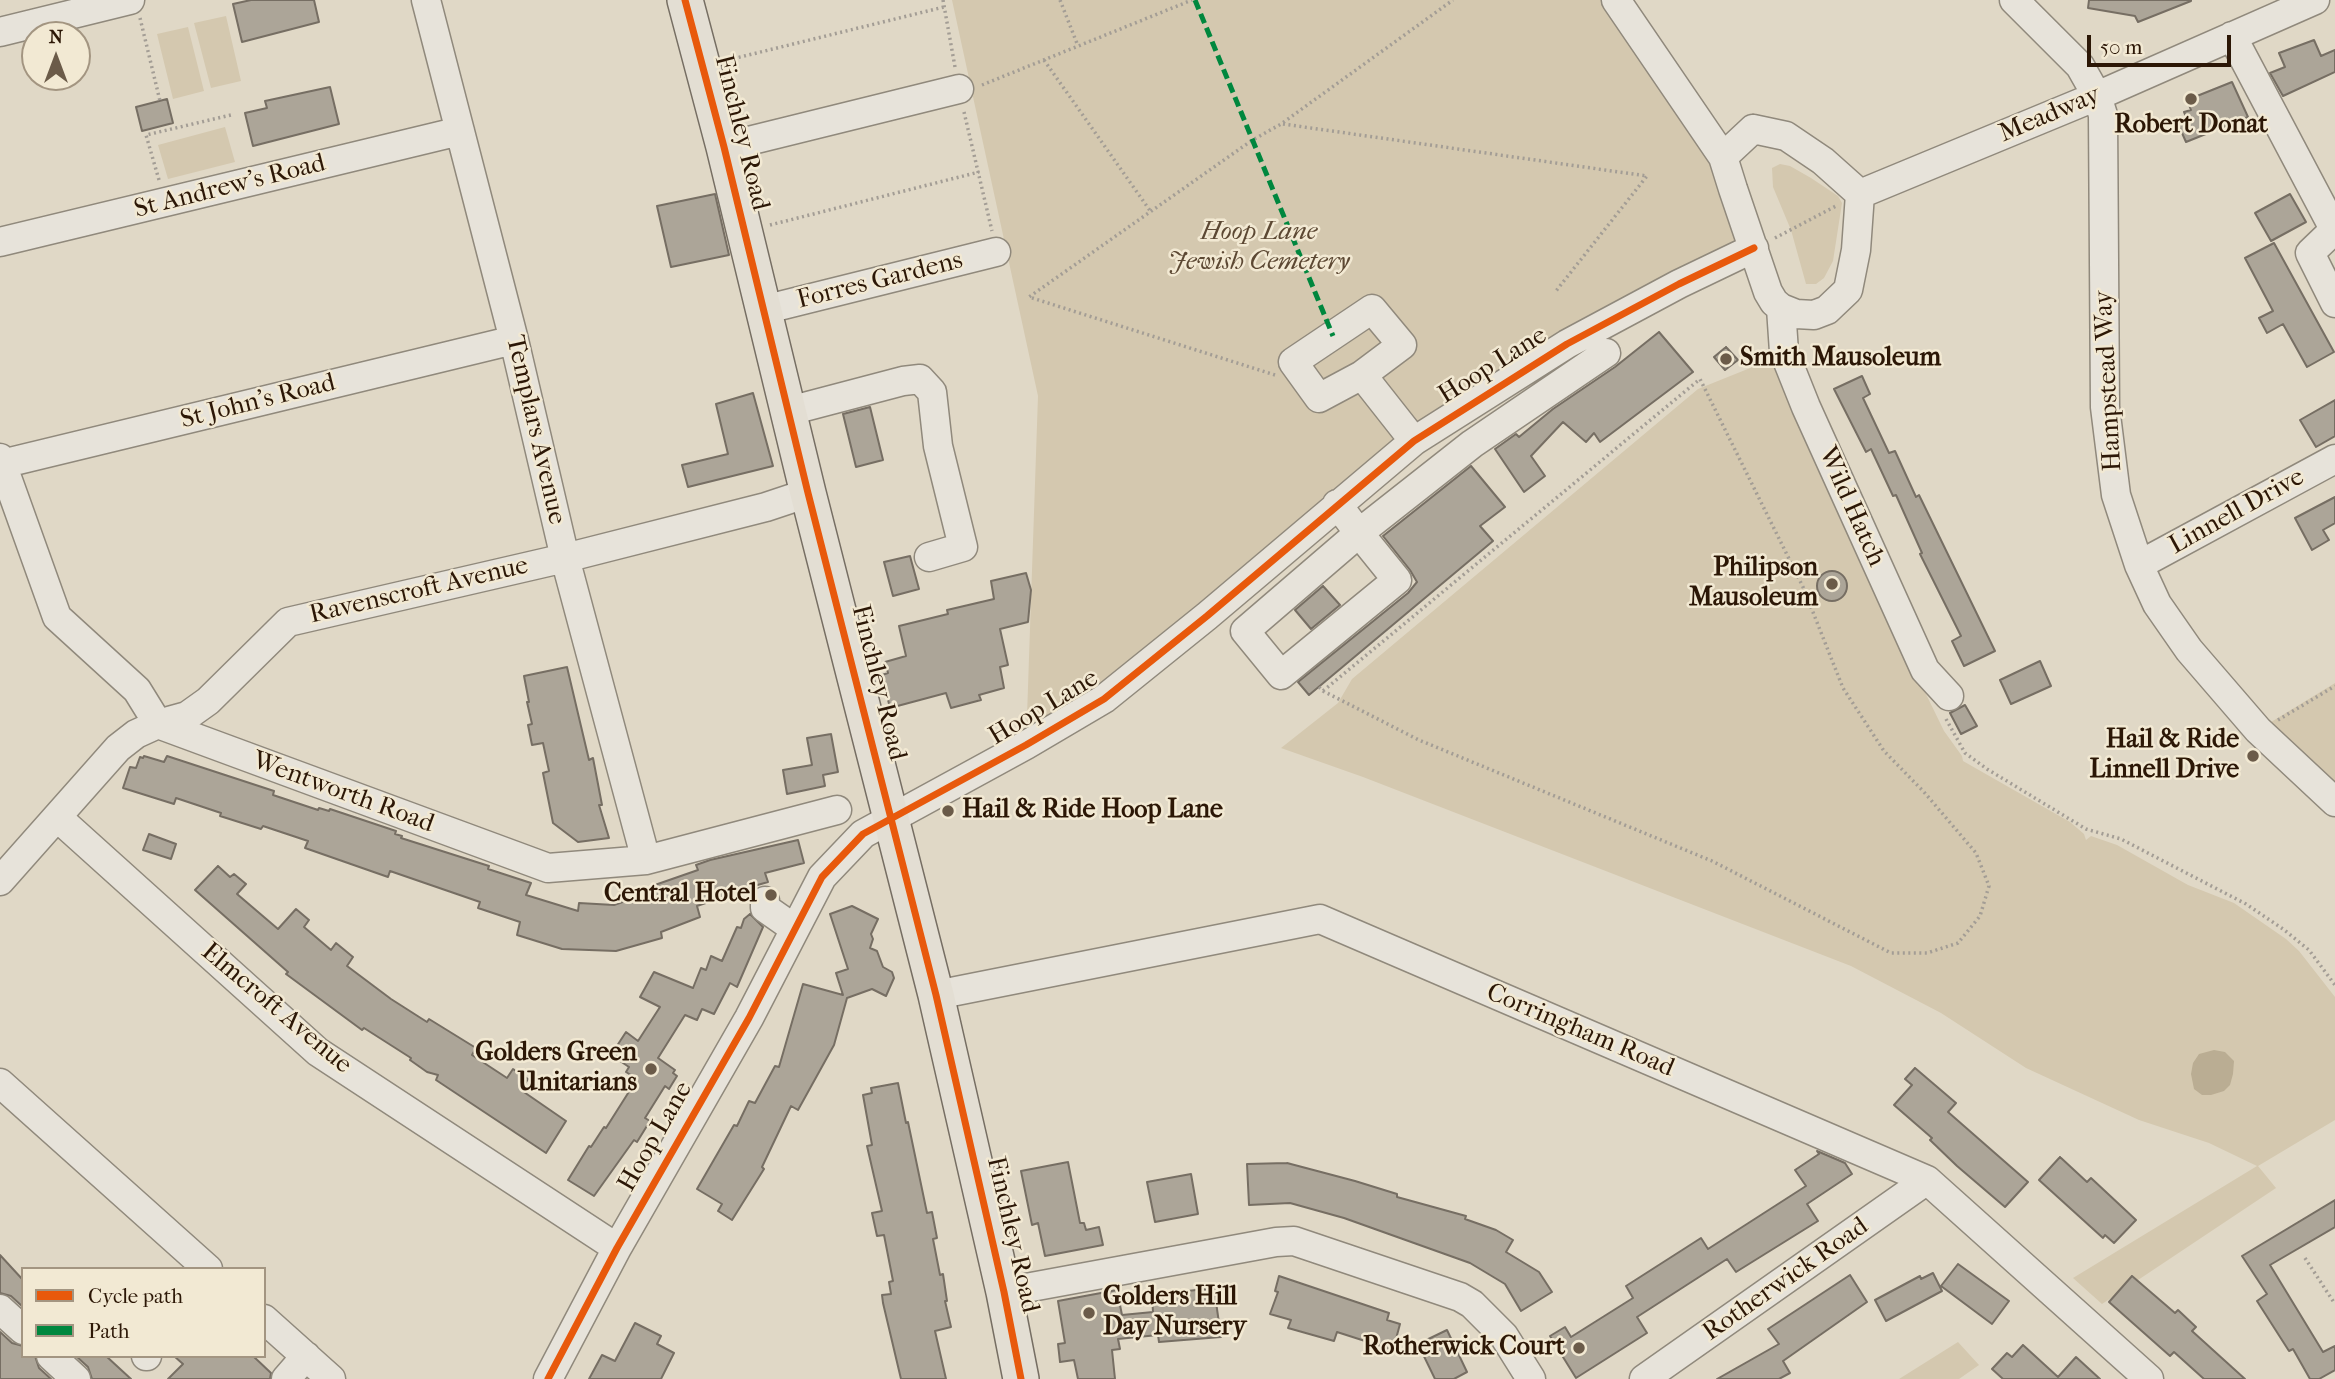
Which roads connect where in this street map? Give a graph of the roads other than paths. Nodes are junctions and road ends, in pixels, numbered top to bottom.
1 (426, 0) edge
2 (684, 0) edge
3 (1616, 0) edge
4 (2014, 0) edge
5 (2315, 0) edge
6 (134, 7) edge
7 (0, 33) edge
8 (2232, 36) junction
9 (969, 88) road end
10 (2097, 96) junction
11 (460, 131) junction
12 (724, 147) junction
13 (1723, 156) junction
14 (1860, 194) junction
15 (2335, 229) edge
16 (0, 243) edge
17 (1754, 248) junction
18 (996, 252) road end
19 (2335, 303) edge
20 (1781, 308) junction
21 (763, 310) junction
22 (514, 341) junction
23 (1606, 353) dead end
24 (1362, 375) junction
25 (789, 411) junction
26 (1414, 441) junction
27 (2335, 459) edge
28 (1, 461) edge
29 (808, 493) junction
30 (1337, 504) junction
31 (1359, 533) junction
32 (929, 557) dead end
33 (565, 558) junction
34 (2139, 565) junction
35 (1948, 696) road end
36 (158, 724) junction
37 (2335, 802) edge
38 (837, 810) dead end
39 (57, 817) junction
40 (892, 820) junction
41 (646, 860) junction
42 (0, 881) edge
43 (765, 901) dead end
44 (795, 929) junction
45 (936, 995) junction
46 (0, 1083) edge
47 (1927, 1180) junction
48 (617, 1248) junction
49 (206, 1267) edge
50 (1004, 1292) junction
51 (0, 1309) edge
52 (266, 1321) edge
53 (21, 1328) edge
54 (306, 1356) junction
55 (53, 1358) edge
56 (76, 1379) edge
57 (286, 1379) edge
58 (331, 1379) edge
59 (548, 1379) edge
60 (1021, 1379) edge
61 (1531, 1379) edge
62 (1644, 1379) edge
63 (2149, 1379) edge

1 - 11 street, Templars Avenue
2 - 12 main road, Finchley Road
3 - 13 street
4 - 10 street, Hampstead Way
5 - 8 street, Meadway
6 - 7 street
8 - 10 street, Meadway
8 - 15 street
9 - 12 street
10 - 14 street, Meadway
10 - 34 street, Hampstead Way
11 - 16 street, St Andrew's Road
11 - 22 street, Templars Avenue
12 - 21 main road, Finchley Road
13 - 14 street
13 - 17 street
14 - 20 street
15 - 19 street
17 - 20 street
17 - 26 street, Hoop Lane
18 - 21 street, Forres Gardens
20 - 35 street, Wild Hatch
21 - 25 main road, Finchley Road
22 - 28 street, St John's Road
22 - 33 street, Templars Avenue
23 - 31 street
24 - 24 street
24 - 26 street
25 - 29 main road, Finchley Road
25 - 32 street
26 - 30 street, Hoop Lane
27 - 34 street, Linnell Drive
28 - 36 street
29 - 33 street, Ravenscroft Avenue
29 - 40 main road, Finchley Road
30 - 31 street
30 - 40 street, Hoop Lane
31 - 31 street
33 - 36 street, Ravenscroft Avenue
33 - 41 street, Templars Avenue
34 - 37 street, Hampstead Way
36 - 39 street, Ravenscroft Avenue
36 - 41 street, Wentworth Road
38 - 41 street, Wentworth Road
39 - 42 street, Ravenscroft Avenue
39 - 48 street, Elmcroft Avenue
40 - 44 street, Hoop Lane
40 - 45 main road, Finchley Road
43 - 44 street
44 - 48 street, Hoop Lane
45 - 47 street, Corringham Road
45 - 50 main road, Finchley Road
46 - 49 street
47 - 62 street, Rotherwick Road
47 - 63 street, Corringham Road
48 - 59 street, Hoop Lane
50 - 60 main road, Finchley Road
50 - 61 street
51 - 53 street
52 - 54 street
54 - 57 street
54 - 58 street
55 - 56 street

